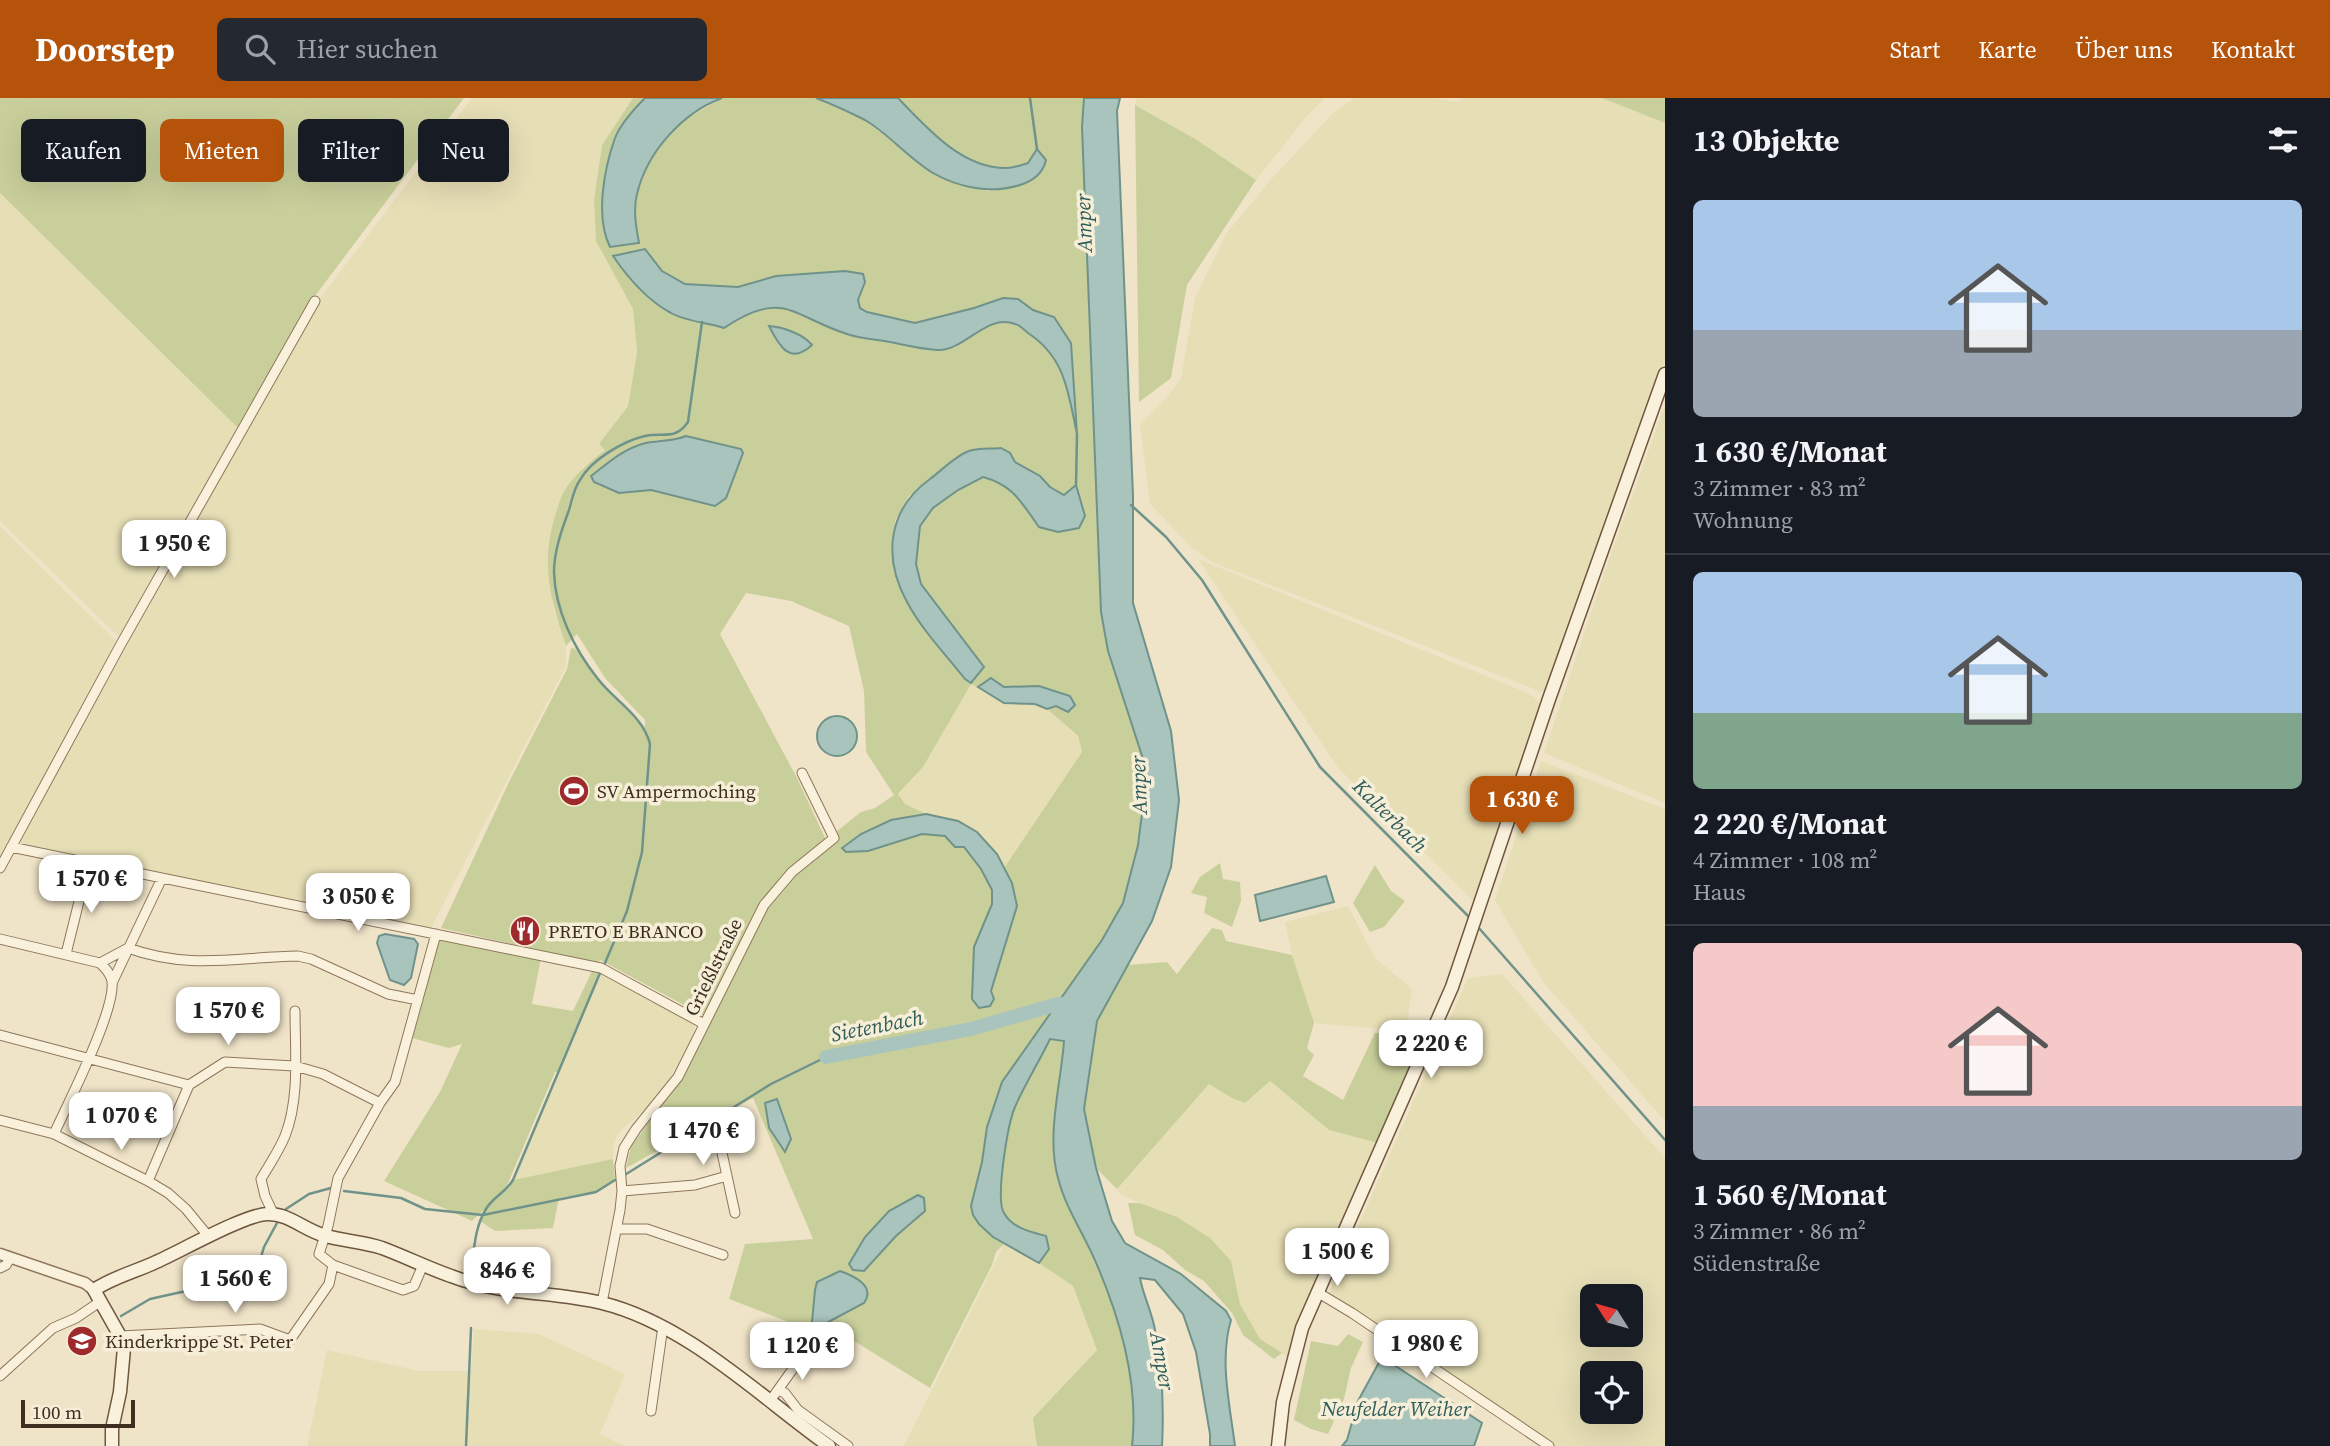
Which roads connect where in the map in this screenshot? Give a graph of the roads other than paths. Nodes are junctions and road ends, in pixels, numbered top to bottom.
1 (315, 301) dead end
2 (1665, 374) edge
3 (803, 773) dead end
4 (11, 848) junction
5 (0, 868) edge
6 (87, 869) dead end
7 (162, 878) junction
8 (436, 934) junction
9 (0, 939) edge
10 (128, 948) junction
11 (66, 954) junction
12 (100, 963) junction
13 (112, 983) junction
14 (418, 1000) junction
15 (295, 1011) dead end
16 (704, 1024) junction
17 (0, 1035) edge
18 (89, 1058) junction
19 (295, 1066) junction
20 (189, 1085) junction
21 (380, 1103) junction
22 (0, 1120) edge
23 (54, 1134) junction
24 (722, 1153) dead end
25 (727, 1177) junction
26 (148, 1181) junction
27 (622, 1191) junction
28 (273, 1213) junction
29 (735, 1213) dead end
30 (617, 1229) junction
31 (324, 1236) junction
32 (209, 1237) junction
33 (723, 1255) dead end
34 (5, 1256) edge
35 (333, 1265) junction
36 (423, 1265) junction
37 (0, 1268) edge
38 (1317, 1292) junction
39 (97, 1296) junction
40 (602, 1303) junction
41 (665, 1329) junction
42 (120, 1336) junction
43 (810, 1345) dead end
44 (0, 1376) edge
45 (778, 1390) junction
46 (770, 1401) junction
47 (651, 1410) dead end
48 (108, 1445) edge
49 (829, 1446) edge
50 (848, 1446) edge
51 (1278, 1446) edge
52 (1549, 1446) edge

1 - 4 street
2 - 38 main road
3 - 16 street, Grießlstraße
4 - 5 street
4 - 7 street
6 - 11 street
7 - 8 street
7 - 10 street
8 - 14 street
8 - 16 street
9 - 11 street
10 - 12 street
10 - 13 street
10 - 14 street
11 - 12 street
12 - 13 street
13 - 18 street
14 - 21 street
15 - 19 street
16 - 27 street, Grießlstraße
17 - 18 street
18 - 20 street
18 - 23 street
19 - 20 street
19 - 21 street
19 - 28 street
20 - 26 street
21 - 31 street
22 - 23 street
23 - 26 street
24 - 25 street
25 - 27 street
25 - 29 street
26 - 32 street
27 - 30 street, Grießlstraße
28 - 31 main road
28 - 32 main road
30 - 33 street
30 - 40 street, Grießlstraße
31 - 35 street
31 - 36 main road
32 - 39 main road
34 - 37 street
34 - 39 street
35 - 36 street
35 - 42 street
36 - 40 main road
38 - 51 main road
38 - 52 street
39 - 42 main road
39 - 44 street
40 - 41 main road
41 - 46 main road
41 - 47 street
42 - 48 main road
43 - 45 street
45 - 46 street
45 - 50 street
46 - 49 main road

